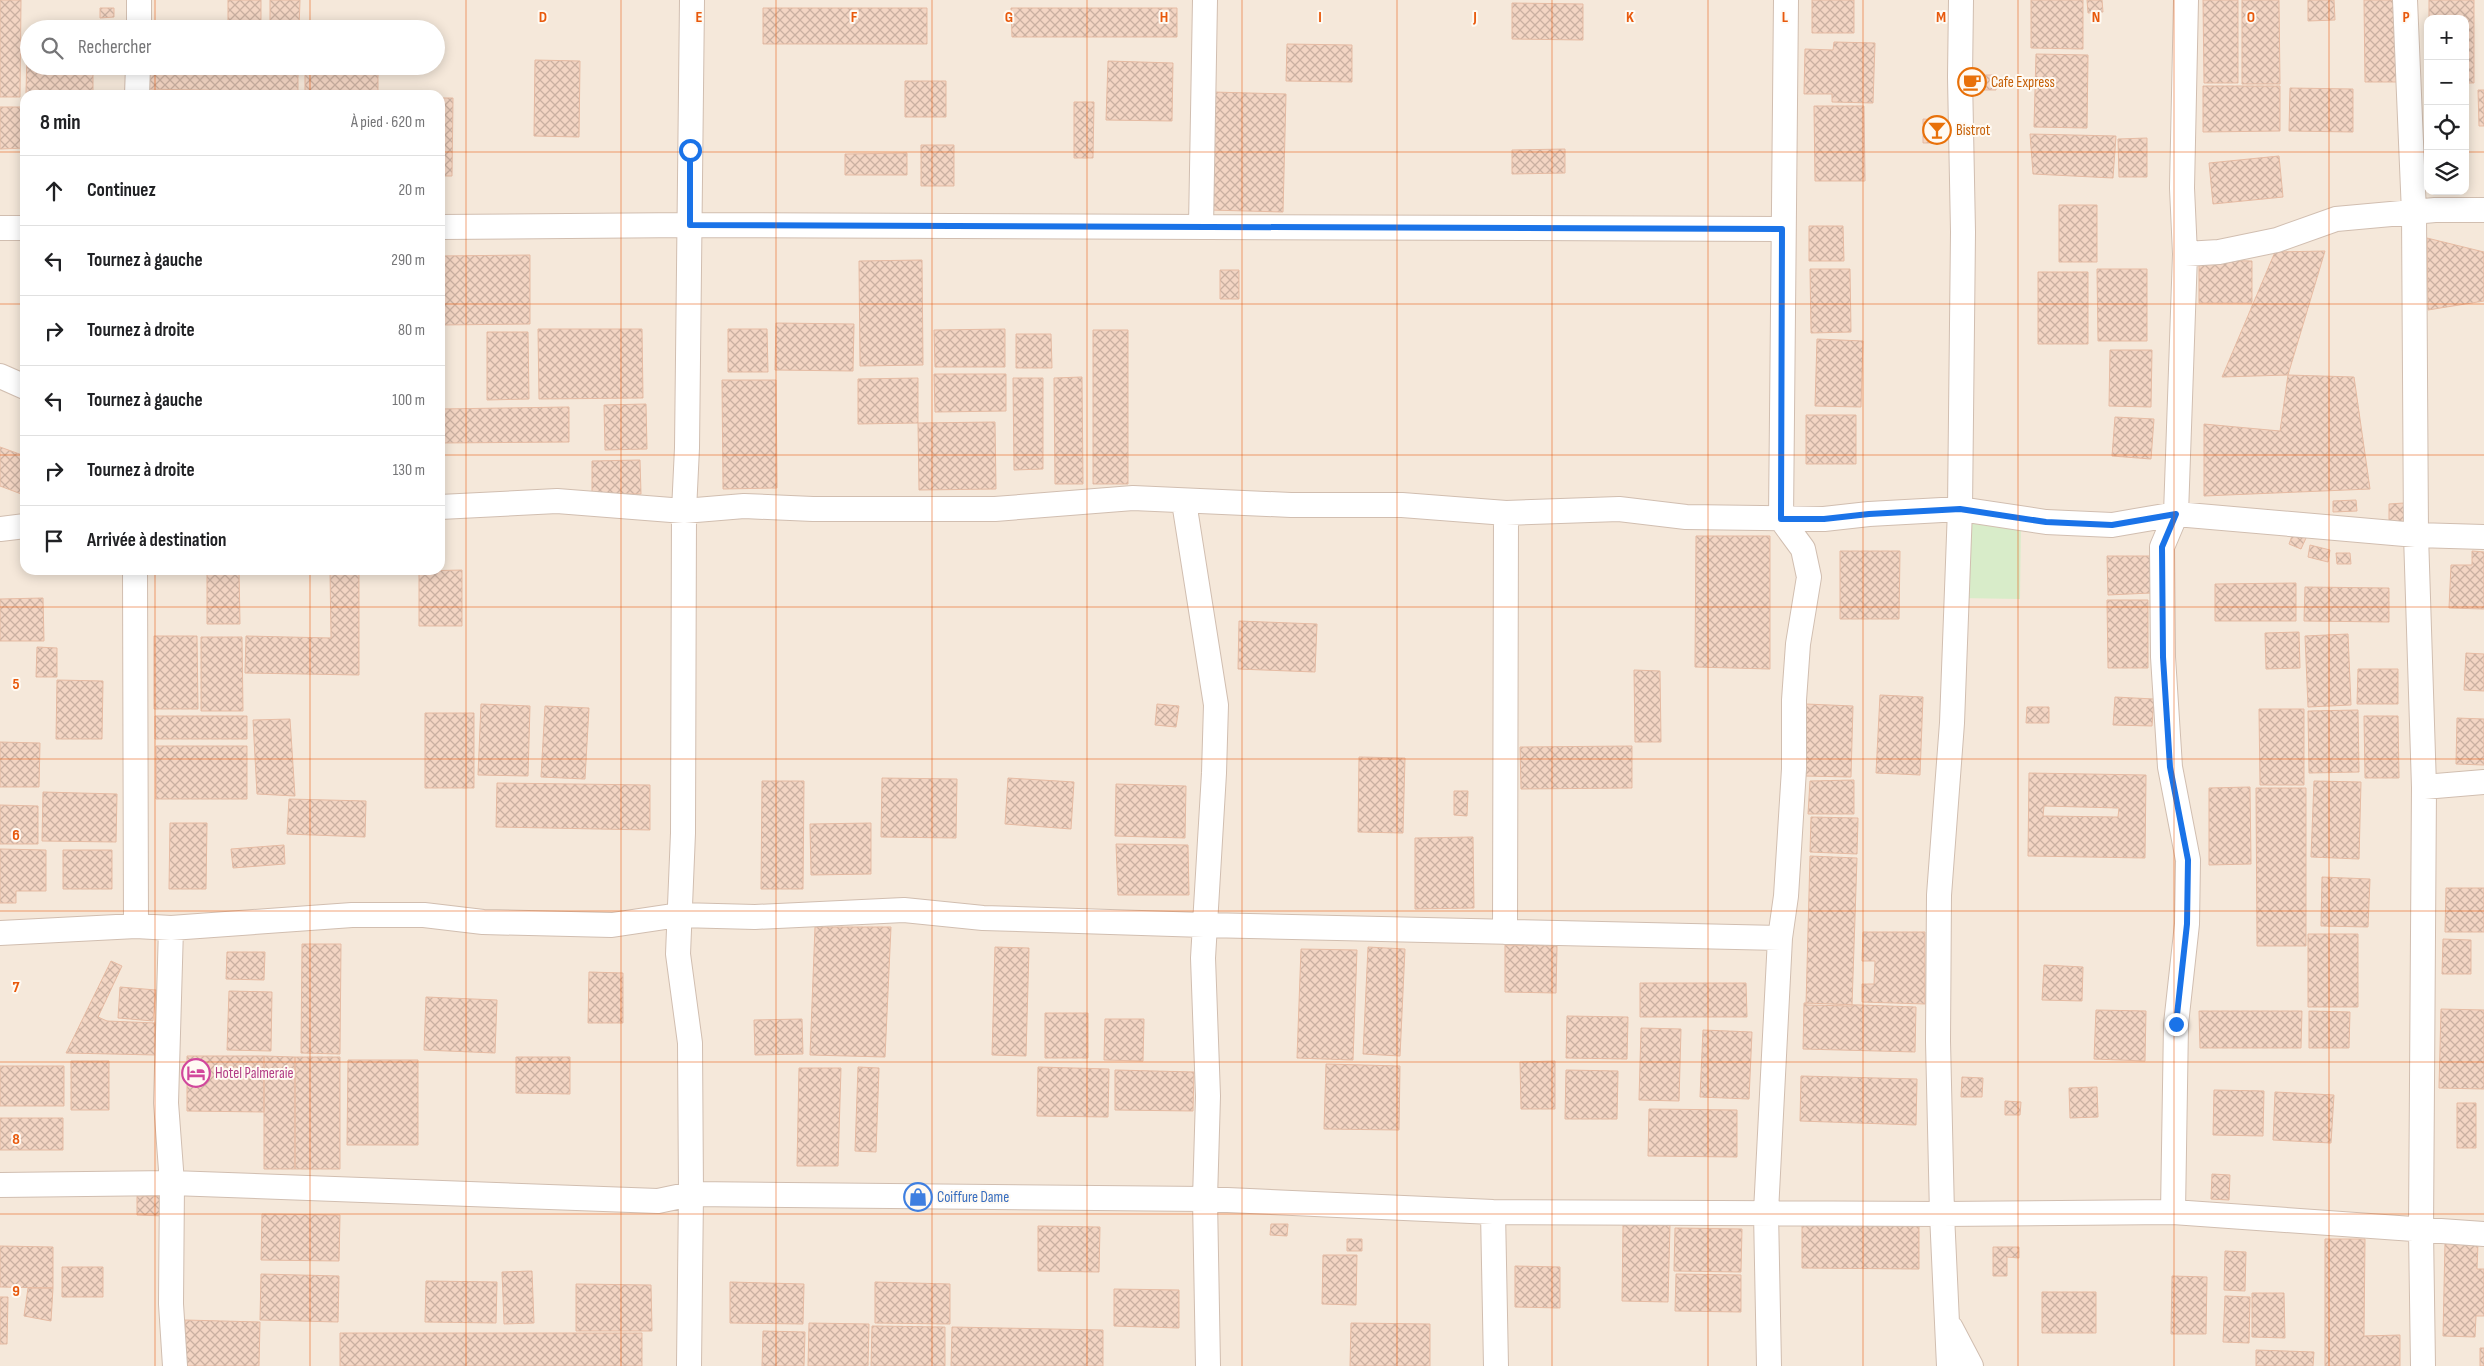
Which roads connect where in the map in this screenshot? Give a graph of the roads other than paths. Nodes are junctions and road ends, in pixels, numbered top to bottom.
1 (139, 0) edge
2 (692, 0) edge
3 (1205, 0) edge
4 (1786, 0) edge
5 (1961, 0) edge
6 (2186, 0) edge
7 (2405, 0) edge
8 (139, 20) edge
9 (138, 75) edge
10 (137, 90) edge
11 (2484, 210) edge
12 (2414, 213) junction
13 (690, 225) junction
14 (445, 227) edge
15 (1201, 227) junction
16 (0, 228) edge
17 (20, 228) edge
18 (1782, 229) junction
19 (2185, 254) junction
20 (0, 376) edge
21 (20, 385) edge
22 (1184, 502) junction
23 (445, 507) edge
24 (1960, 509) junction
25 (684, 511) junction
26 (1506, 513) junction
27 (2176, 514) junction
28 (1781, 519) junction
29 (20, 527) edge
30 (0, 529) edge
31 (2416, 535) junction
32 (2484, 537) edge
33 (135, 575) edge
34 (2484, 782) edge
35 (2424, 787) junction
36 (679, 915) junction
37 (1204, 925) junction
38 (136, 926) junction
39 (170, 928) junction
40 (1505, 932) junction
41 (0, 933) edge
42 (1780, 938) junction
43 (172, 1183) junction
44 (0, 1185) edge
45 (691, 1194) junction
46 (1205, 1199) junction
47 (1493, 1212) junction
48 (1766, 1212) junction
49 (2174, 1212) junction
50 (1942, 1214) junction
51 (2421, 1230) junction
52 (2484, 1234) edge
53 (1948, 1322) junction
54 (175, 1366) edge
55 (688, 1366) edge
56 (1208, 1366) edge
57 (1496, 1366) edge
58 (1769, 1366) edge
59 (1949, 1366) edge
60 (1971, 1366) edge
61 (2423, 1366) edge

1 - 8 street
2 - 13 street
3 - 15 street
4 - 18 street
5 - 24 street
6 - 19 street
7 - 12 street
9 - 10 street
11 - 12 street
12 - 19 street
12 - 31 street
13 - 14 street
13 - 15 street
13 - 25 street
15 - 18 street
16 - 17 street
18 - 28 street
19 - 27 street
20 - 21 street
22 - 25 street
22 - 26 street
22 - 37 street
23 - 25 street
24 - 27 street
24 - 28 street
24 - 50 street
25 - 36 street
26 - 28 street
26 - 40 street
27 - 31 street
27 - 49 street
28 - 42 street
29 - 30 street
31 - 32 street
31 - 35 street
33 - 38 street
34 - 35 street
35 - 51 street
36 - 37 street
36 - 39 street
36 - 45 street
37 - 40 street
37 - 46 street
38 - 39 street
38 - 41 street
39 - 43 street
40 - 42 street
42 - 48 street
43 - 44 street
43 - 45 street
43 - 54 street
45 - 46 street
45 - 55 street
46 - 47 street
46 - 56 street
47 - 48 street
47 - 57 street
48 - 50 street
48 - 58 street
49 - 50 street
49 - 51 street
50 - 53 street
51 - 52 street
51 - 61 street
53 - 59 street
53 - 60 street

